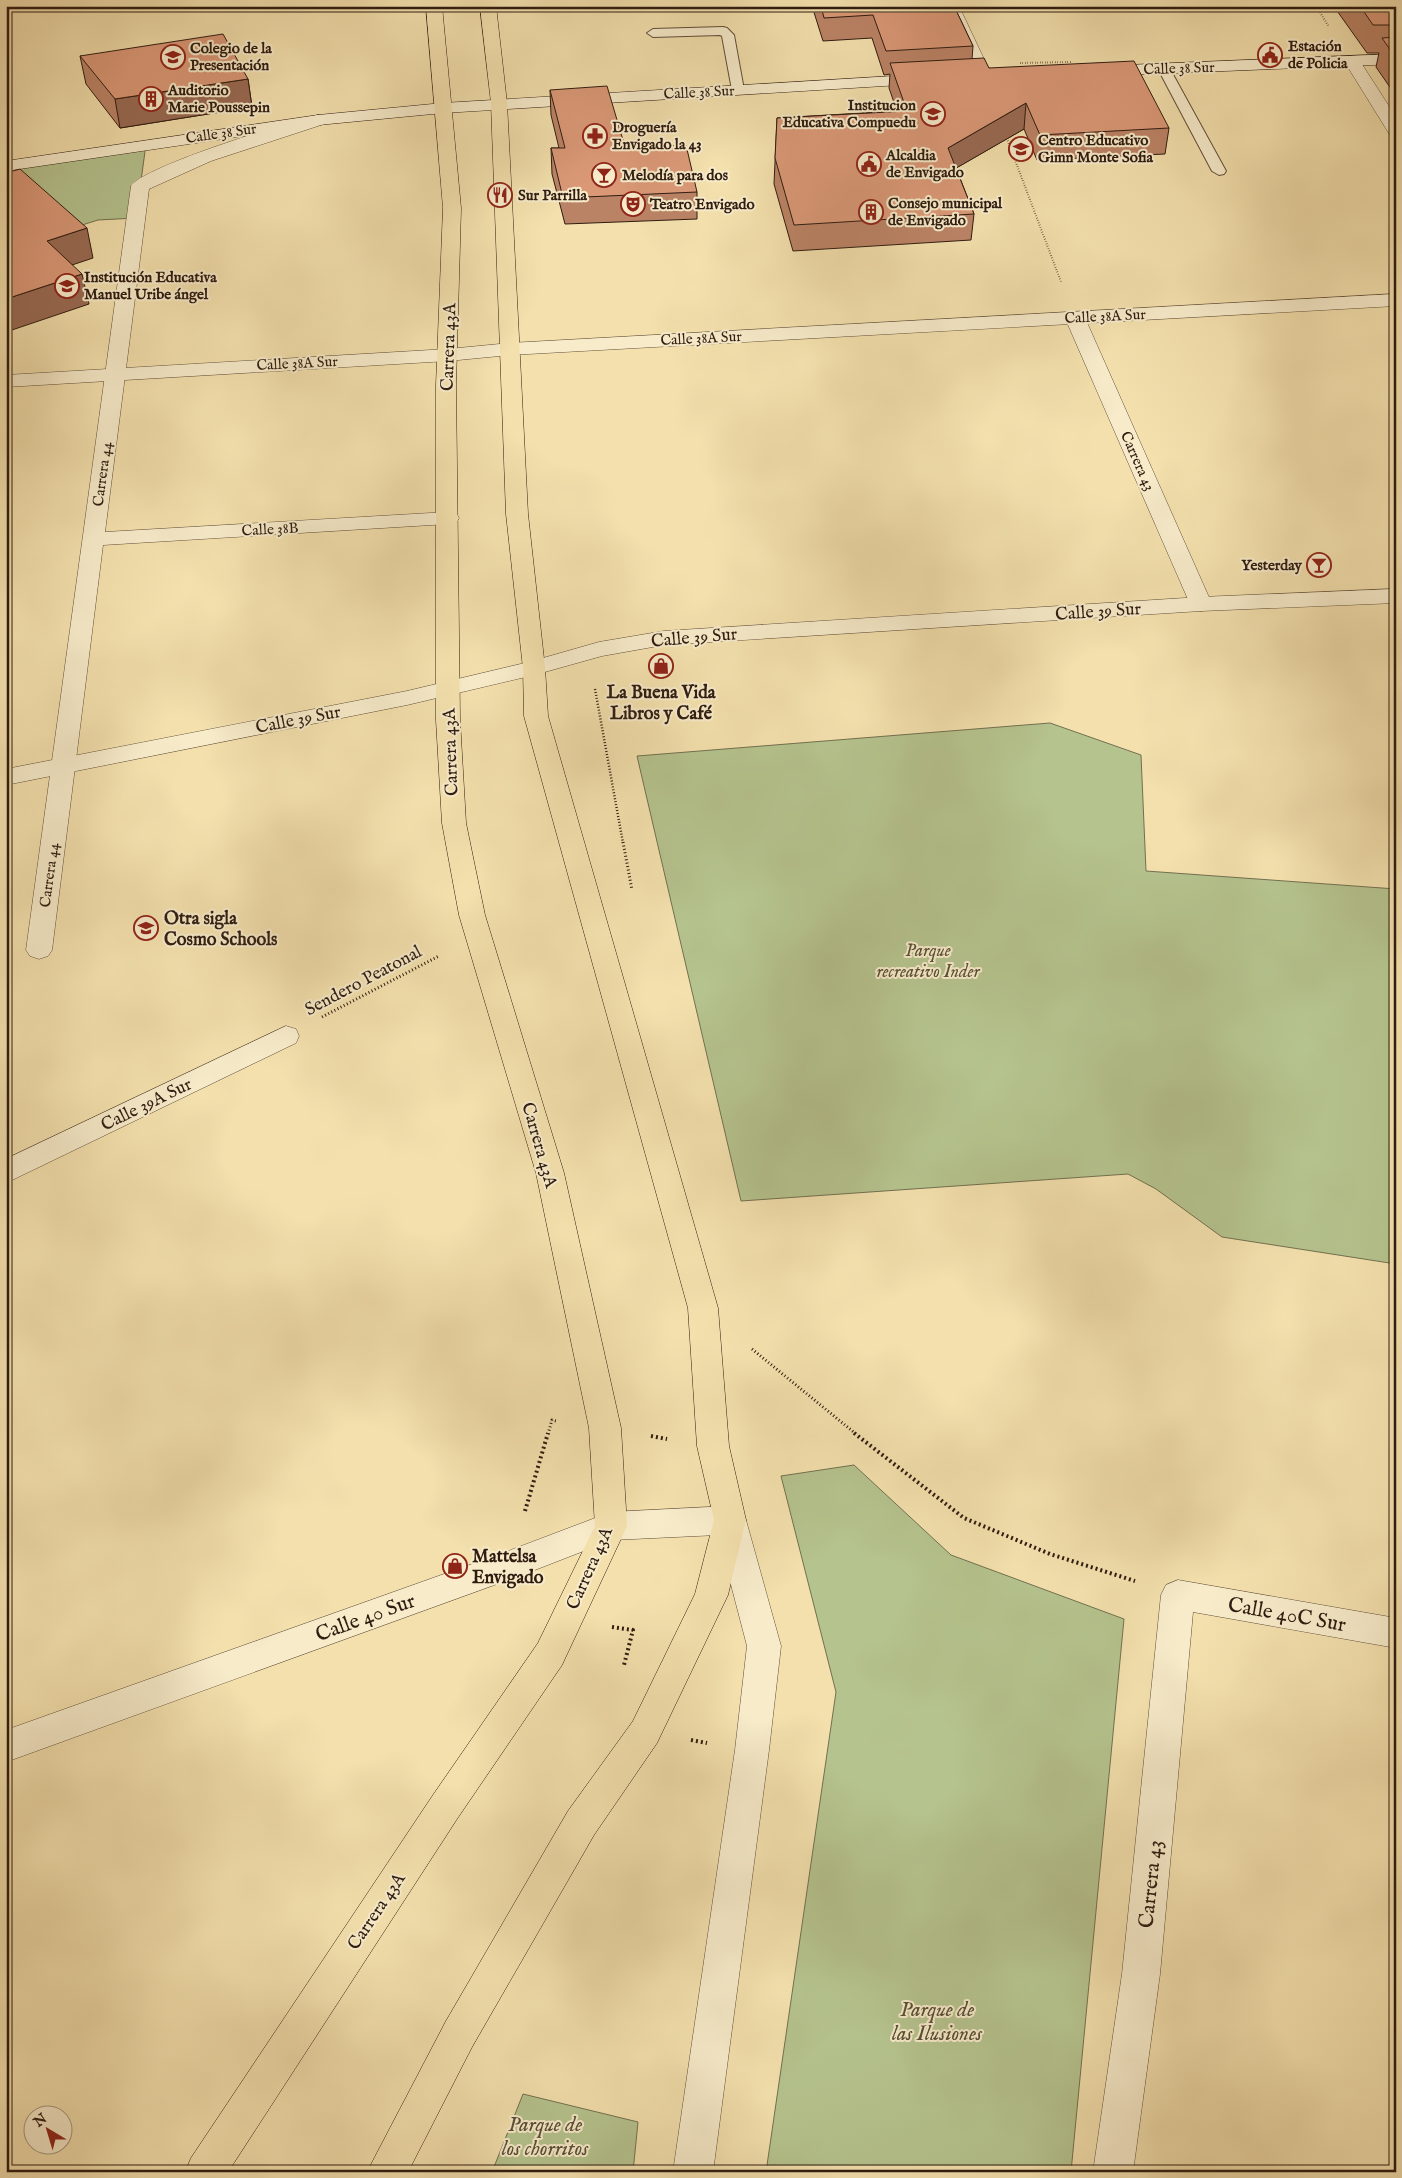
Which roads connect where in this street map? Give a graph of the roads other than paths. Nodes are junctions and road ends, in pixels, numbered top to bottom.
1 (434, 6) edge
2 (488, 6) edge
3 (951, 6) edge
4 (653, 32) dead end
5 (1396, 60) edge
6 (1352, 61) junction
7 (1164, 69) junction
8 (1088, 72) edge
9 (1002, 76) edge
10 (943, 78) edge
11 (738, 90) junction
12 (499, 103) junction
13 (443, 108) junction
14 (318, 120) junction
15 (1396, 131) edge
16 (6, 166) edge
17 (1219, 171) dead end
18 (1396, 300) edge
19 (1075, 318) junction
20 (510, 349) junction
21 (448, 355) junction
22 (116, 374) junction
23 (6, 381) edge
24 (448, 518) junction
25 (93, 539) junction
26 (1396, 596) edge
27 (1201, 604) junction
28 (534, 668) junction
29 (449, 688) junction
30 (64, 764) junction
31 (6, 777) edge
32 (39, 950) dead end
33 (286, 1036) road end
34 (6, 1172) edge
35 (730, 1520) junction
36 (611, 1526) junction
37 (1178, 1595) joint
38 (1396, 1633) edge
39 (6, 1746) edge
40 (205, 2172) edge
41 (387, 2172) edge
42 (692, 2172) edge
43 (1113, 2172) edge

1 - 13 main road, Carrera 43A
2 - 12 main road
3 - 9 street
4 - 11 lane
5 - 6 street, Calle 38 Sur
6 - 7 street, Calle 38 Sur
6 - 15 street
7 - 8 street, Calle 38 Sur
7 - 17 lane
10 - 11 street, Calle 38 Sur
11 - 12 street, Calle 38 Sur
12 - 13 street, Calle 38 Sur
12 - 20 main road
13 - 14 street, Calle 38 Sur
13 - 21 main road, Carrera 43A
14 - 16 street, Calle 38 Sur
14 - 22 street, Carrera 44
18 - 19 street, Calle 38A Sur
19 - 20 street, Calle 38A Sur
19 - 27 street, Carrera 43
20 - 21 street, Calle 38A Sur
20 - 28 main road
21 - 22 street, Calle 38A Sur
21 - 24 main road, Carrera 43A
22 - 23 street, Calle 38A Sur
22 - 25 street, Carrera 44
24 - 25 street, Calle 38B
24 - 29 main road, Carrera 43A
25 - 30 street, Carrera 44
26 - 27 street, Calle 39 Sur
27 - 28 street, Calle 39 Sur
28 - 29 street, Calle 39 Sur
28 - 35 main road
29 - 30 street, Calle 39 Sur
29 - 36 main road, Carrera 43A
30 - 31 street, Calle 39 Sur
30 - 32 street, Carrera 44
33 - 34 street, Calle 39A Sur
35 - 36 street, Calle 40 Sur
35 - 41 main road
35 - 42 street
36 - 39 street, Calle 40 Sur
36 - 40 main road, Carrera 43A
37 - 38 street, Calle 40C Sur
37 - 43 street, Carrera 43

